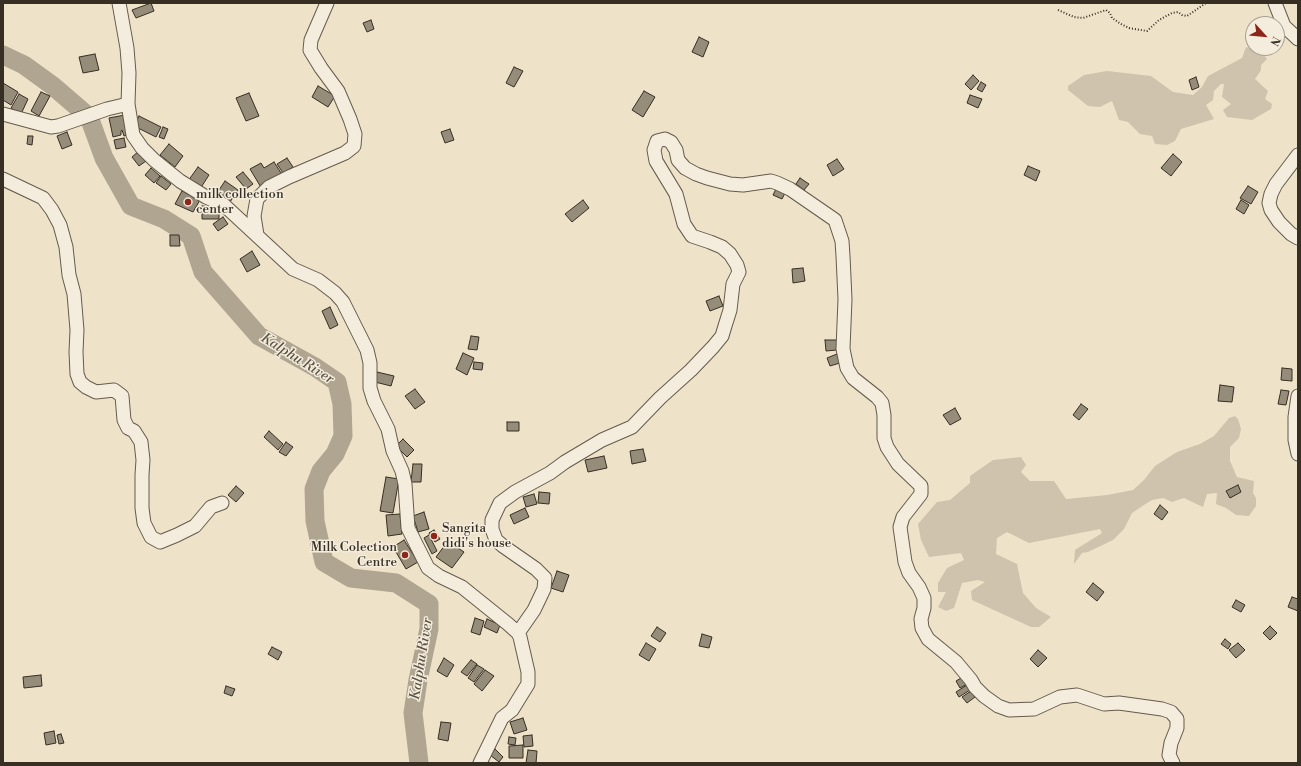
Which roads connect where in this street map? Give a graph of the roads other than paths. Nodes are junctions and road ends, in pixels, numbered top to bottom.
1 (119, 3) edge
2 (327, 3) edge
3 (1275, 3) edge
4 (1298, 39) edge
5 (128, 104) junction
6 (3, 114) edge
7 (1298, 155) edge
8 (3, 179) edge
9 (257, 235) junction
10 (1298, 238) edge
11 (1298, 396) edge
12 (1298, 454) edge
13 (222, 503) dead end
14 (518, 633) junction
15 (480, 763) edge
16 (1173, 763) edge

1 - 5 street
2 - 9 street
3 - 4 street
5 - 6 street
5 - 9 street
7 - 10 street
8 - 13 street
9 - 14 street
11 - 12 street
14 - 15 street
14 - 16 street

